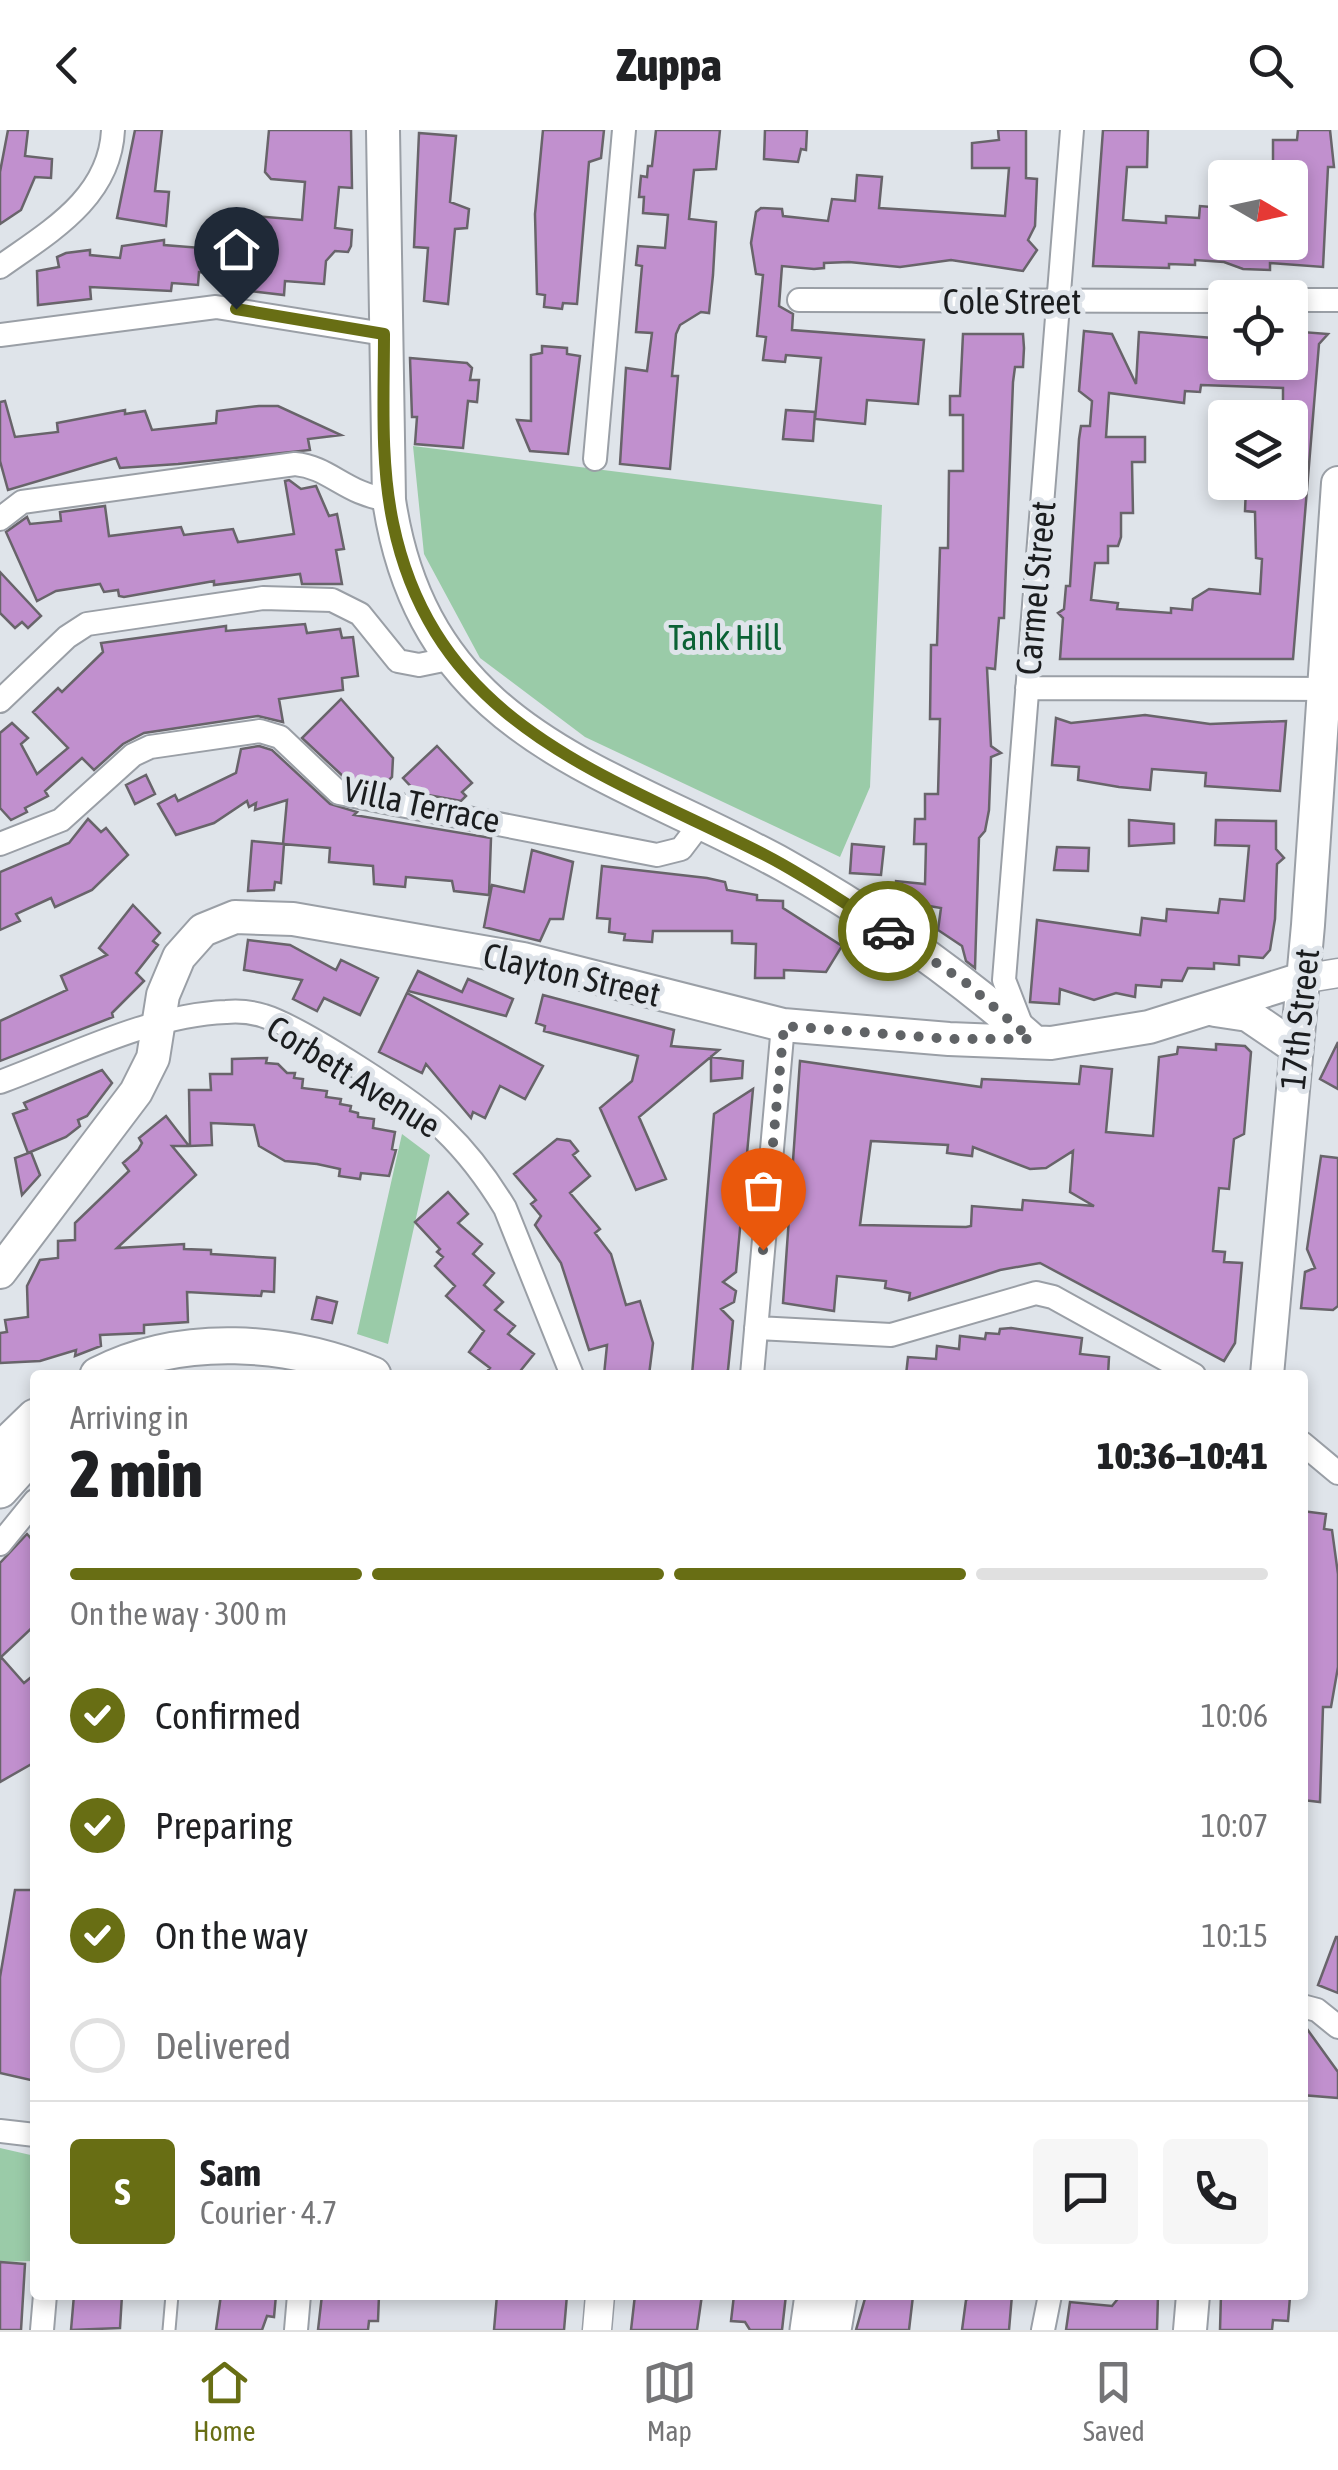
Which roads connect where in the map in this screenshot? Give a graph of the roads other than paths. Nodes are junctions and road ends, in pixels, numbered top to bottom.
1 (113, 130) edge
2 (383, 130) edge
3 (624, 130) edge
4 (641, 130) edge
5 (1072, 130) edge
6 (622, 156) junction
7 (0, 266) edge
8 (798, 300) dead end
9 (1208, 300) edge
10 (1308, 300) edge
11 (1338, 300) edge
12 (1058, 301) junction
13 (384, 334) junction
14 (0, 335) edge
15 (595, 460) dead end
16 (1338, 483) edge
17 (389, 500) junction
18 (0, 519) edge
19 (453, 658) junction
20 (1027, 688) junction
21 (1330, 688) edge
22 (0, 701) edge
23 (700, 824) junction
24 (0, 844) edge
25 (1338, 973) edge
26 (1302, 978) junction
27 (1210, 1010) junction
28 (158, 1025) junction
29 (784, 1026) junction
30 (1031, 1039) junction
31 (1295, 1047) junction
32 (0, 1082) edge
33 (0, 1272) edge
34 (756, 1328) junction
35 (329, 1366) edge
36 (112, 1370) edge
37 (570, 1370) edge
38 (752, 1370) edge
39 (1185, 1370) edge
40 (1268, 1370) edge
41 (30, 1421) edge
42 (1308, 1448) edge
43 (0, 1451) edge
44 (30, 1456) edge
45 (1338, 1473) edge
46 (0, 1490) edge
47 (30, 1508) edge
48 (0, 1544) edge
49 (1308, 2008) edge
50 (1338, 2026) edge
51 (0, 2132) edge
52 (30, 2135) edge
53 (45, 2300) edge
54 (172, 2300) edge
55 (299, 2300) edge
56 (600, 2300) edge
57 (813, 2300) edge
58 (838, 2300) edge
59 (1049, 2300) edge
60 (1192, 2300) edge
61 (42, 2330) edge
62 (169, 2330) edge
63 (296, 2330) edge
64 (597, 2330) edge
65 (808, 2330) edge
66 (834, 2330) edge
67 (1043, 2330) edge
68 (1190, 2330) edge

1 - 7 street
2 - 13 main road
3 - 6 street
4 - 6 street
5 - 12 street, Carmel Street
6 - 15 street
8 - 12 street, Cole Street
9 - 12 street, Cole Street
10 - 11 street
12 - 20 street, Carmel Street
13 - 14 street
13 - 17 main road
16 - 21 main road, 17th Street
17 - 18 street
17 - 19 main road
19 - 22 street
19 - 23 main road
20 - 21 street
20 - 30 street, Carmel Street
21 - 26 main road, 17th Street
23 - 24 street, Villa Terrace
23 - 30 main road
25 - 26 street, Clayton Street
26 - 27 main road, Clayton Street
26 - 31 main road, 17th Street
27 - 30 main road, Clayton Street
27 - 31 main road
28 - 29 main road, Clayton Street
28 - 32 street, Corbett Avenue
28 - 33 main road, Clayton Street
28 - 37 street, Corbett Avenue
29 - 30 main road, Clayton Street
29 - 34 street
31 - 40 main road, 17th Street
34 - 38 street
34 - 39 street
35 - 36 main road
41 - 43 main road
42 - 45 street
44 - 46 main road
47 - 48 street
49 - 50 street
51 - 52 street
53 - 61 street
54 - 62 lane
55 - 63 street
56 - 64 street
57 - 65 main road
58 - 66 main road
59 - 67 street
60 - 68 main road

